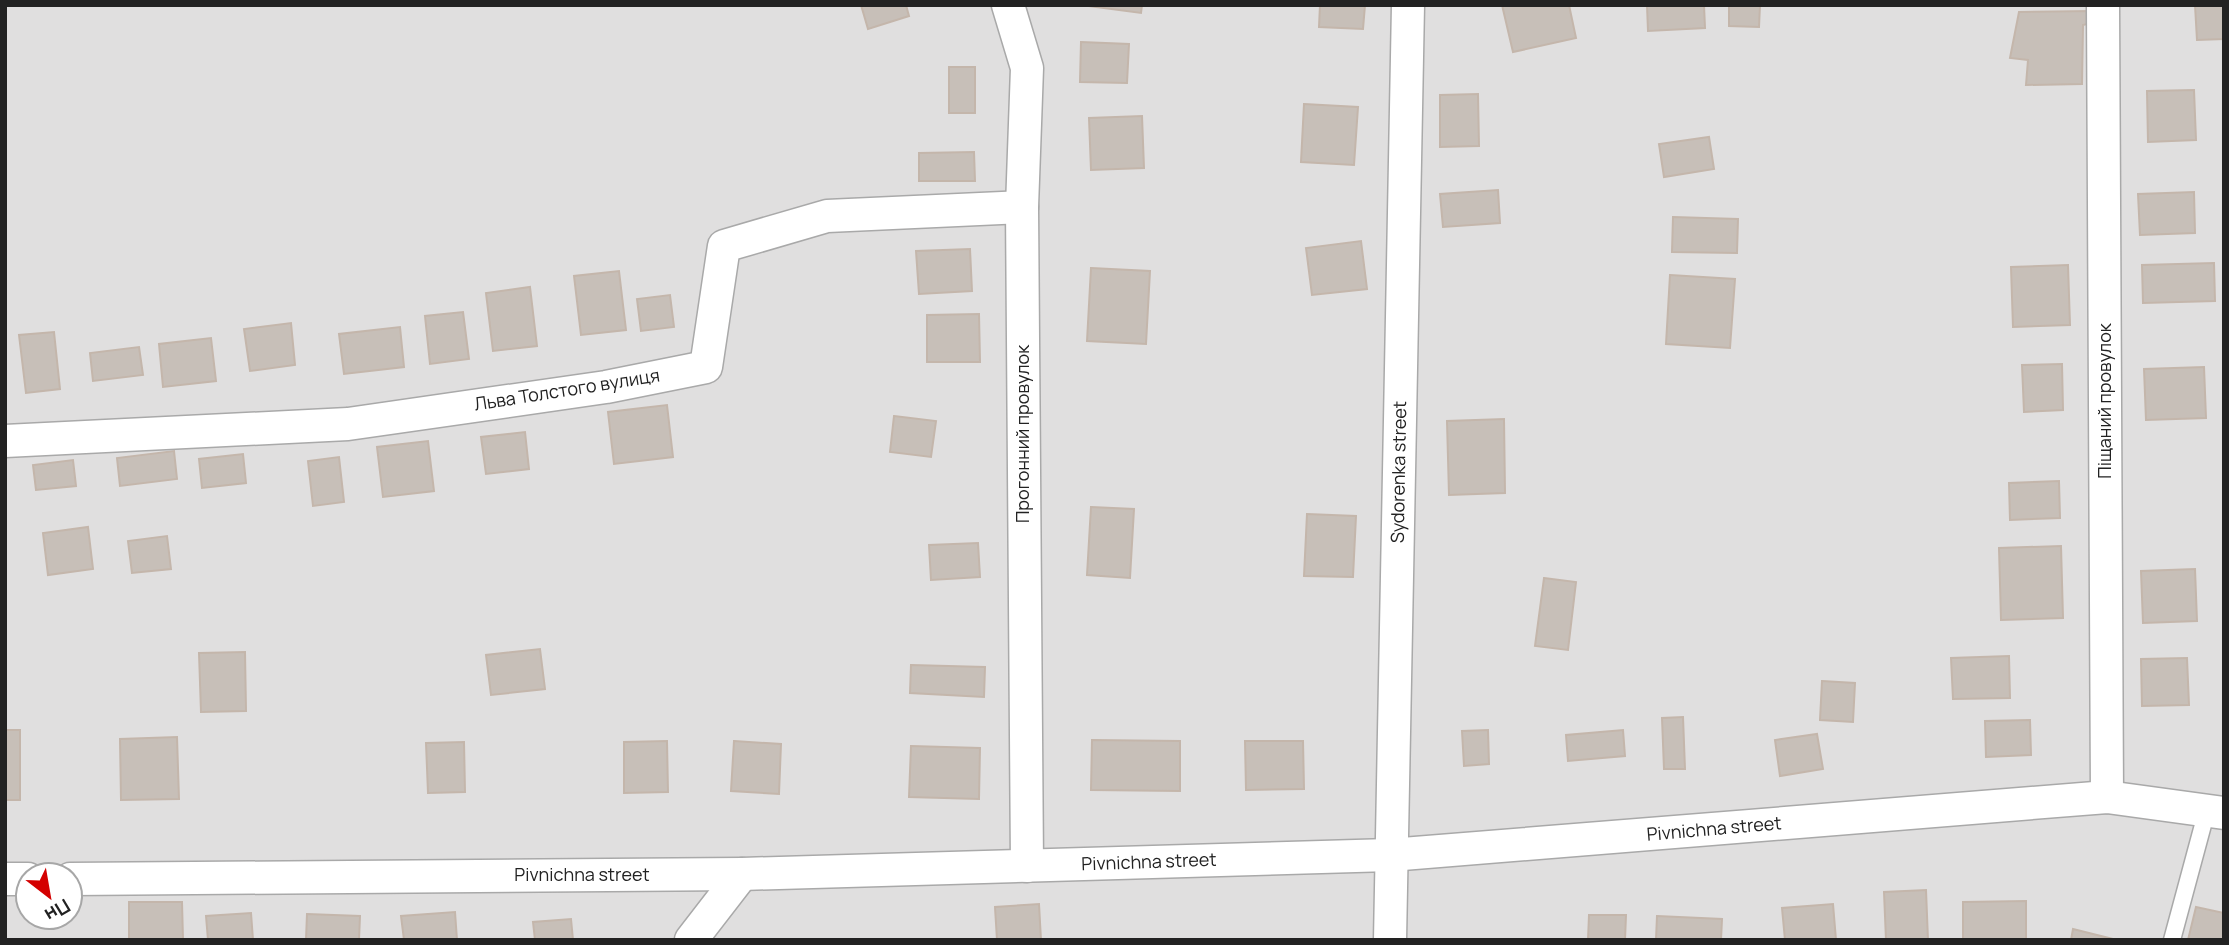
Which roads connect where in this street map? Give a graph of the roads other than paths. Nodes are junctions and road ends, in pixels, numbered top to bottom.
1 (1008, 5) edge
2 (1408, 5) edge
3 (2103, 5) edge
4 (1022, 206) junction
5 (5, 441) edge
6 (2107, 797) junction
7 (2215, 811) edge
8 (1391, 855) junction
9 (1027, 866) junction
10 (742, 874) junction
11 (84, 878) edge
12 (691, 940) edge
13 (1390, 940) edge
14 (2172, 940) edge

1 - 4 street, Прогонний провулок
2 - 8 street, Sydorenka street
3 - 6 street, Піщаний провулок
4 - 5 street, Льва Толстого вулиця
4 - 9 street, Прогонний провулок
6 - 7 street, Pivnichna street
6 - 8 street, Pivnichna street
7 - 14 lane
8 - 9 street, Pivnichna street
8 - 13 street, Sydorenka street
9 - 10 street, Pivnichna street
10 - 11 street, Pivnichna street
10 - 12 street

